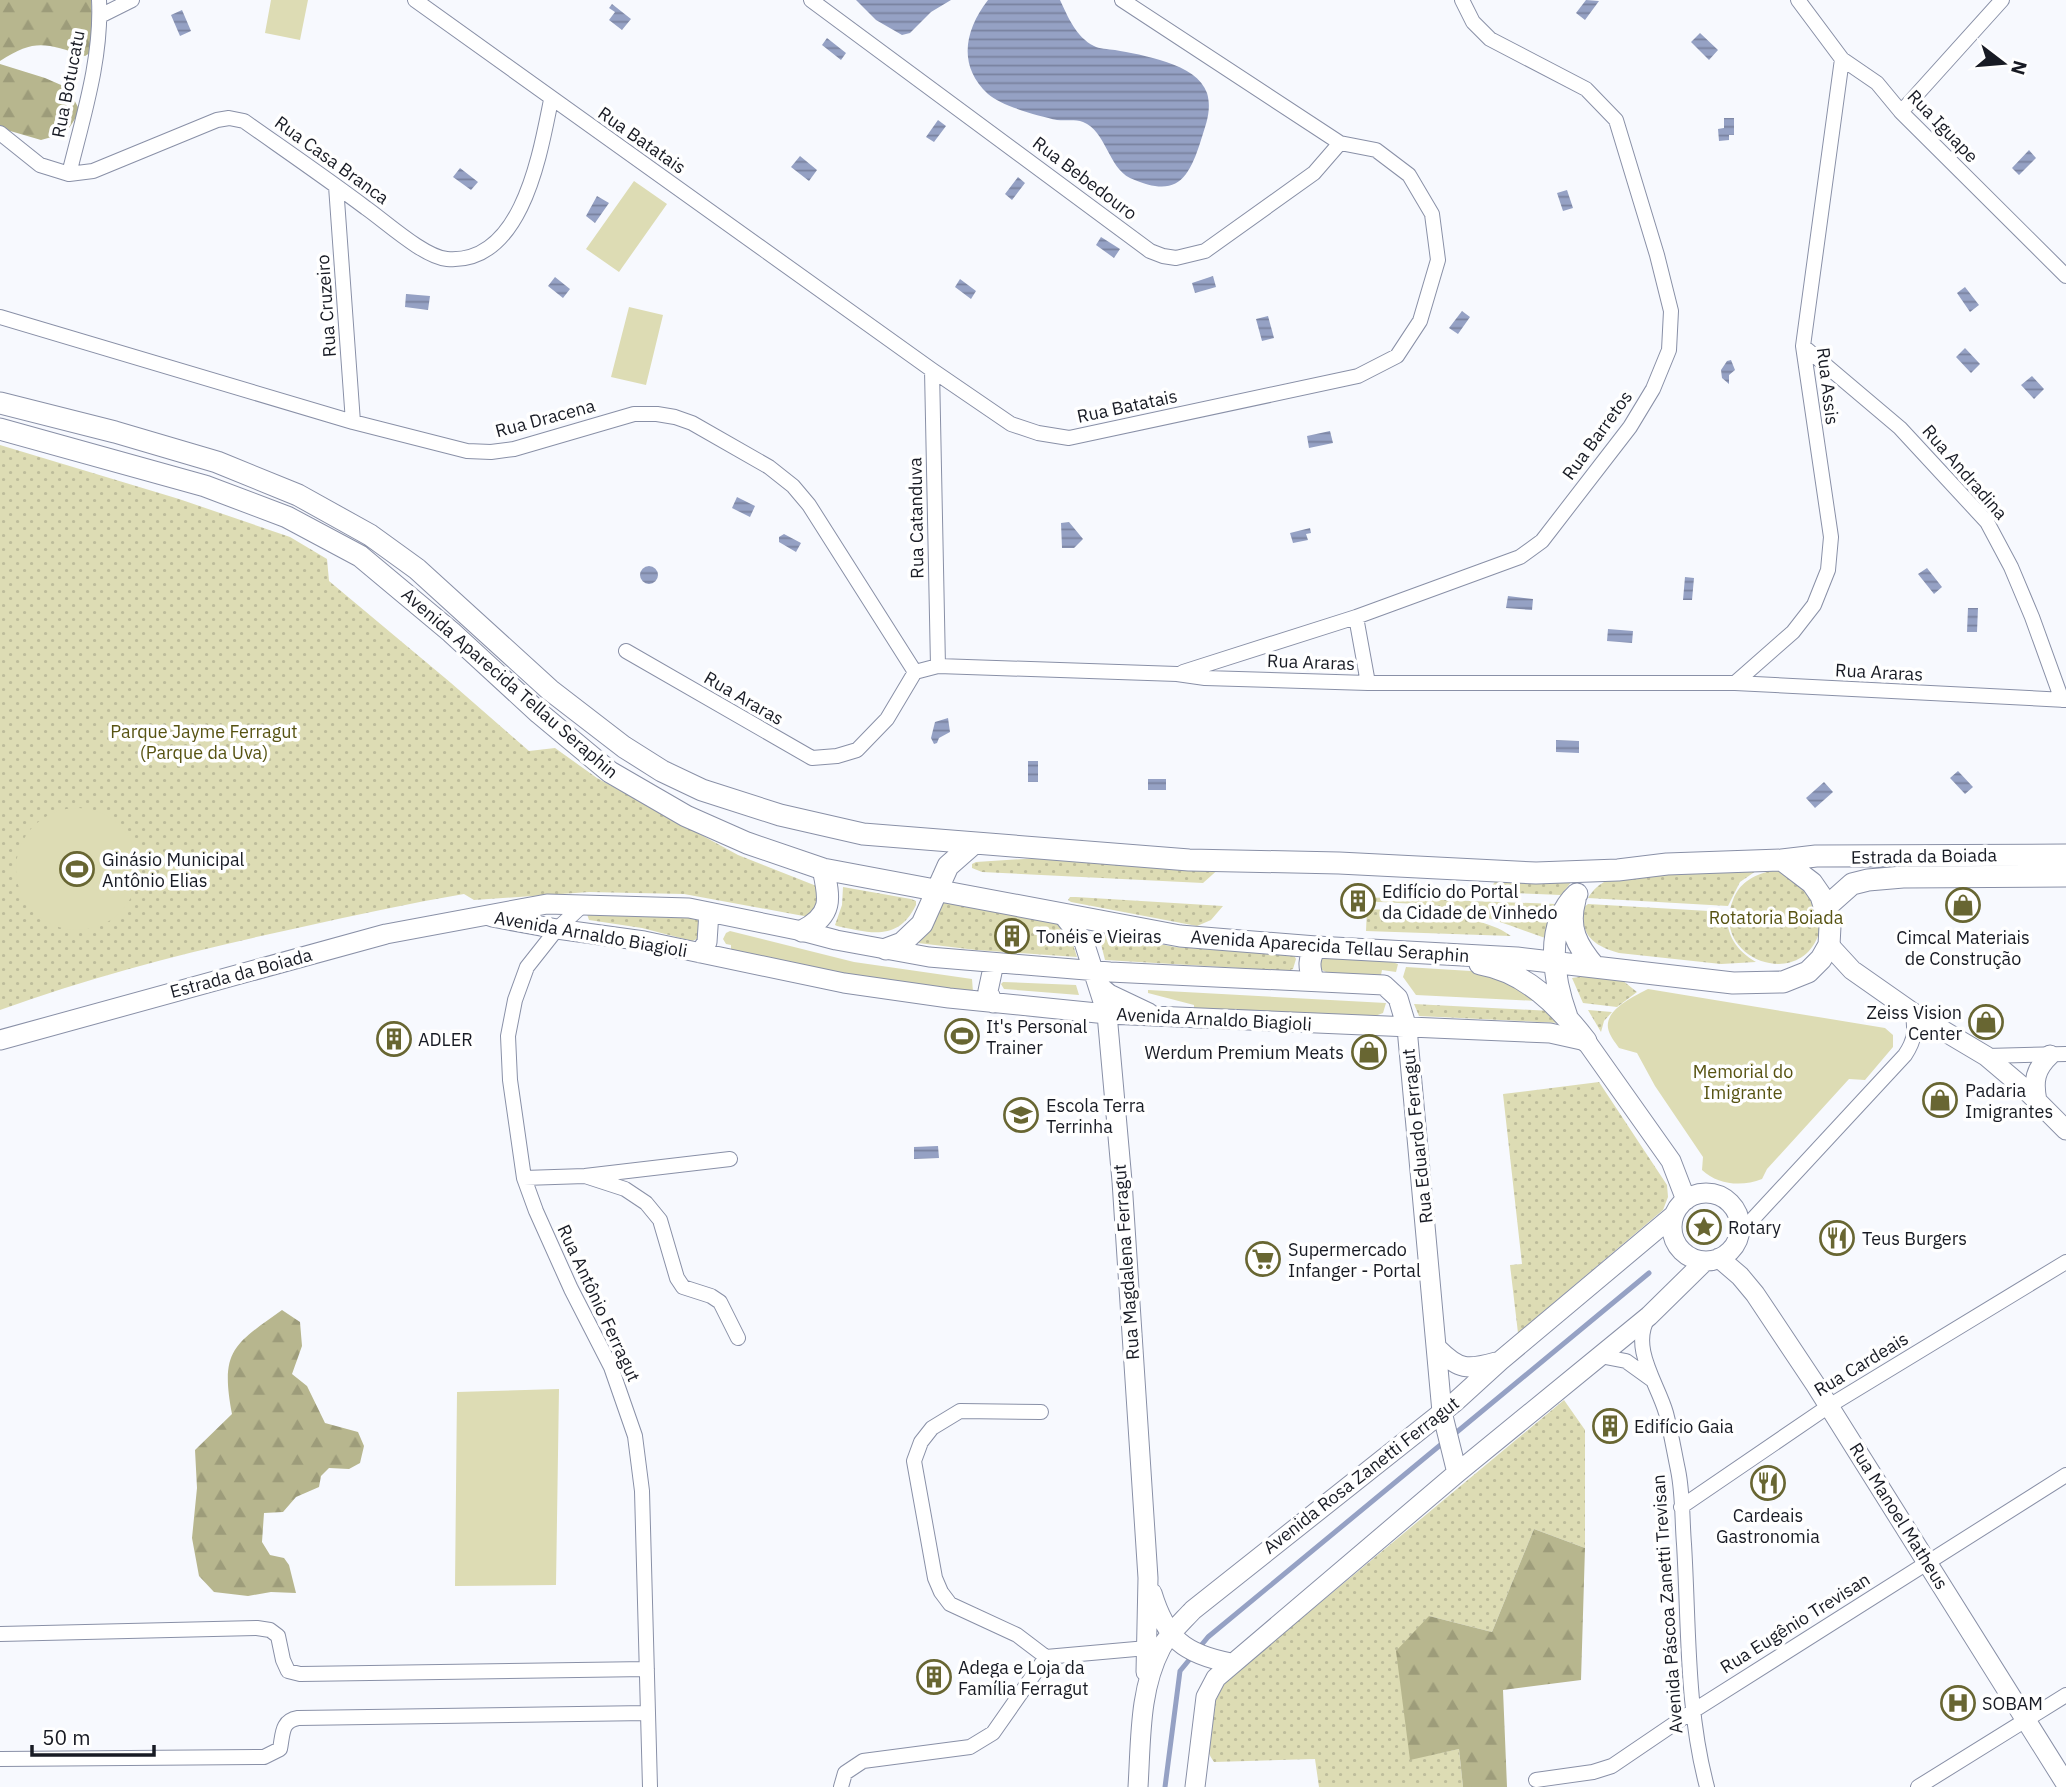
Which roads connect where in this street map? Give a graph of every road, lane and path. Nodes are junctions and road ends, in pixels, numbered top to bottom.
1 (99, 0) edge
2 (132, 0) edge
3 (415, 0) edge
4 (811, 0) edge
5 (1122, 0) edge
6 (1462, 0) edge
7 (1798, 0) edge
8 (2002, 0) edge
9 (100, 16) junction
10 (1842, 58) junction
11 (551, 100) junction
12 (1901, 112) junction
13 (0, 133) edge
14 (1339, 143) junction
15 (69, 173) junction
16 (336, 186) junction
17 (2066, 276) edge
18 (0, 317) edge
19 (1803, 346) junction
20 (932, 370) junction
21 (0, 403) edge
22 (353, 422) junction
23 (0, 429) edge
24 (1356, 617) junction
25 (626, 651) dead end
26 (938, 666) junction
27 (915, 672) junction
28 (1177, 674) junction
29 (1735, 683) junction
30 (1368, 684) junction
31 (2064, 700) edge
32 (973, 844) junction
33 (2066, 855) edge
34 (1782, 860) junction
35 (1748, 861) joint
36 (823, 869) junction
37 (1618, 870) junction
38 (2066, 876) edge
39 (937, 890) junction
40 (1577, 894) junction
41 (584, 904) junction
42 (1825, 908) junction
43 (709, 912) junction
44 (1063, 915) junction
45 (484, 916) junction
46 (557, 929) junction
47 (802, 931) junction
48 (1829, 945) junction
49 (1316, 947) junction
50 (886, 949) junction
51 (1403, 950) junction
52 (700, 953) junction
53 (1555, 962) junction
54 (994, 963) junction
55 (1595, 967) junction
56 (1096, 978) junction
57 (1313, 980) junction
58 (1372, 983) joint
59 (993, 1003) junction
60 (1912, 1012) junction
61 (1107, 1014) junction
62 (1152, 1016) junction
63 (1568, 1018) junction
64 (1407, 1028) junction
65 (0, 1040) edge
66 (1586, 1041) junction
67 (2058, 1054) edge
68 (1986, 1056) junction
69 (2037, 1101) junction
70 (2066, 1130) edge
71 (730, 1159) dead end
72 (585, 1177) junction
73 (524, 1178) junction
74 (1680, 1208) junction
75 (1739, 1234) junction
76 (1712, 1260) junction
77 (2066, 1262) edge
78 (1649, 1316) junction
79 (738, 1338) dead end
80 (1438, 1349) junction
81 (1600, 1356) junction
82 (1500, 1361) junction
83 (1652, 1380) junction
84 (1829, 1406) junction
85 (1041, 1412) dead end
86 (1442, 1412) junction
87 (1457, 1473) junction
88 (2066, 1475) edge
89 (1681, 1507) junction
90 (1928, 1562) junction
91 (1148, 1578) junction
92 (0, 1634) edge
93 (1170, 1634) junction
94 (1147, 1648) junction
95 (1046, 1657) junction
96 (1231, 1663) junction
97 (647, 1669) junction
98 (2066, 1695) edge
99 (1144, 1702) junction
100 (1693, 1711) junction
101 (648, 1713) junction
102 (2026, 1722) junction
103 (0, 1759) edge
104 (1536, 1780) dead end
105 (2066, 1784) edge
106 (650, 1787) edge
107 (841, 1787) edge
108 (1138, 1787) edge
109 (1195, 1787) edge
110 (1707, 1787) edge
111 (1918, 1787) edge

1 - 9 street, Rua Botucatu
2 - 9 street
3 - 11 street, Rua Batatais
4 - 14 street, Rua Bebedouro
5 - 14 street, Rua Batatais
6 - 24 street, Rua Barretos
7 - 10 street, Rua Iguape
8 - 12 street
9 - 15 street, Rua Botucatu
10 - 12 street, Rua Iguape
10 - 19 street, Rua Assis
11 - 16 street, Rua Casa Branca
11 - 20 street, Rua Batatais
12 - 17 street, Rua Iguape
13 - 15 street, Rua Casa Branca
14 - 20 street, Rua Batatais
15 - 16 street, Rua Casa Branca
16 - 22 street, Rua Cruzeiro
18 - 22 street, Rua Dracena
19 - 29 street, Rua Assis
19 - 31 street, Rua Andradina
20 - 26 street, Rua Catanduva
21 - 32 main road, Avenida Aparecida Tellau Seraphin
22 - 27 street, Rua Dracena
23 - 36 main road, Avenida Aparecida Tellau Seraphin
24 - 28 street, Rua Barretos
24 - 30 street
25 - 27 street, Rua Araras
26 - 27 street, Rua Araras
26 - 28 street, Rua Araras
28 - 30 street, Rua Araras
29 - 30 street, Rua Araras
29 - 31 street, Rua Araras
32 - 37 main road, Avenida Aparecida Tellau Seraphin
32 - 39 main road
33 - 34 main road, Estrada da Boiada
34 - 35 main road, Estrada da Boiada
34 - 42 main road
35 - 37 main road, Avenida Aparecida Tellau Seraphin
36 - 39 main road, Avenida Aparecida Tellau Seraphin
36 - 47 main road
37 - 40 main road
38 - 42 main road, Estrada da Boiada
39 - 44 main road, Avenida Aparecida Tellau Seraphin
39 - 50 main road
40 - 53 main road
40 - 55 main road
41 - 43 main road, Avenida Arnaldo Biagioli
41 - 45 main road, Avenida Arnaldo Biagioli
41 - 46 street, Rua Antônio Ferragut
42 - 48 main road
43 - 47 main road, Avenida Arnaldo Biagioli
43 - 52 main road
44 - 49 main road, Avenida Aparecida Tellau Seraphin
44 - 56 main road, Rua Magdalena Ferragut
45 - 46 main road, Avenida Arnaldo Biagioli
45 - 65 main road, Estrada da Boiada
46 - 52 main road, Avenida Arnaldo Biagioli
46 - 73 street, Rua Antônio Ferragut
47 - 50 main road, Avenida Arnaldo Biagioli
48 - 55 main road, Avenida Aparecida Tellau Seraphin
48 - 60 main road
49 - 51 main road, Avenida Aparecida Tellau Seraphin
49 - 57 main road
50 - 54 main road, Avenida Arnaldo Biagioli
51 - 53 main road, Avenida Aparecida Tellau Seraphin
51 - 63 main road
52 - 59 main road, Avenida Arnaldo Biagioli
53 - 55 main road, Avenida Aparecida Tellau Seraphin
53 - 63 main road
54 - 56 main road, Avenida Arnaldo Biagioli
54 - 59 main road
56 - 57 main road, Avenida Arnaldo Biagioli
56 - 61 main road, Rua Magdalena Ferragut
56 - 62 main road
57 - 58 main road, Avenida Arnaldo Biagioli
58 - 64 main road, Rua Eduardo Ferragut
59 - 61 main road, Avenida Arnaldo Biagioli
60 - 68 main road
60 - 75 street
61 - 62 main road, Avenida Arnaldo Biagioli
61 - 91 main road, Rua Magdalena Ferragut
62 - 64 main road, Avenida Arnaldo Biagioli
63 - 66 main road
64 - 66 main road, Avenida Arnaldo Biagioli
64 - 80 main road, Rua Eduardo Ferragut
66 - 74 main road
67 - 68 street
67 - 69 main road
68 - 69 main road
69 - 70 main road
71 - 72 street
72 - 73 street
72 - 79 street
73 - 97 street, Rua Antônio Ferragut
74 - 75 main road
74 - 76 main road
74 - 82 main road, Avenida Rosa Zanetti Ferragut
75 - 76 main road
76 - 78 main road
76 - 84 main road, Rua Manoel Matheus
77 - 84 street, Rua Cardeais
78 - 81 main road
78 - 83 street, Avenida Páscoa Zanetti Trevisan
80 - 82 main road
80 - 86 main road, Rua Eduardo Ferragut
81 - 83 street
81 - 87 main road
82 - 86 main road, Avenida Rosa Zanetti Ferragut
83 - 89 street, Avenida Páscoa Zanetti Trevisan
84 - 89 street, Rua Cardeais
84 - 90 main road, Rua Manoel Matheus
85 - 95 street
86 - 87 main road, Rua Eduardo Ferragut
86 - 93 main road, Avenida Rosa Zanetti Ferragut
87 - 96 main road
88 - 90 street, Rua Eugênio Trevisan
89 - 100 street, Avenida Páscoa Zanetti Trevisan
90 - 100 street, Rua Eugênio Trevisan
90 - 102 main road, Rua Manoel Matheus
91 - 93 main road, Rua Magdalena Ferragut
91 - 94 main road, Rua Magdalena Ferragut
92 - 97 street
93 - 94 street
93 - 96 main road
93 - 99 main road, Avenida Rosa Zanetti Ferragut
94 - 95 street
94 - 99 main road, Rua Magdalena Ferragut
95 - 107 street
96 - 109 main road
97 - 101 street, Rua Antônio Ferragut
98 - 102 street
99 - 108 main road, Avenida Rosa Zanetti Ferragut
100 - 104 street, Rua Eugênio Trevisan
100 - 110 street, Avenida Páscoa Zanetti Trevisan
101 - 103 street
101 - 106 street, Rua Antônio Ferragut
102 - 105 main road, Rua Manoel Matheus
102 - 111 street

